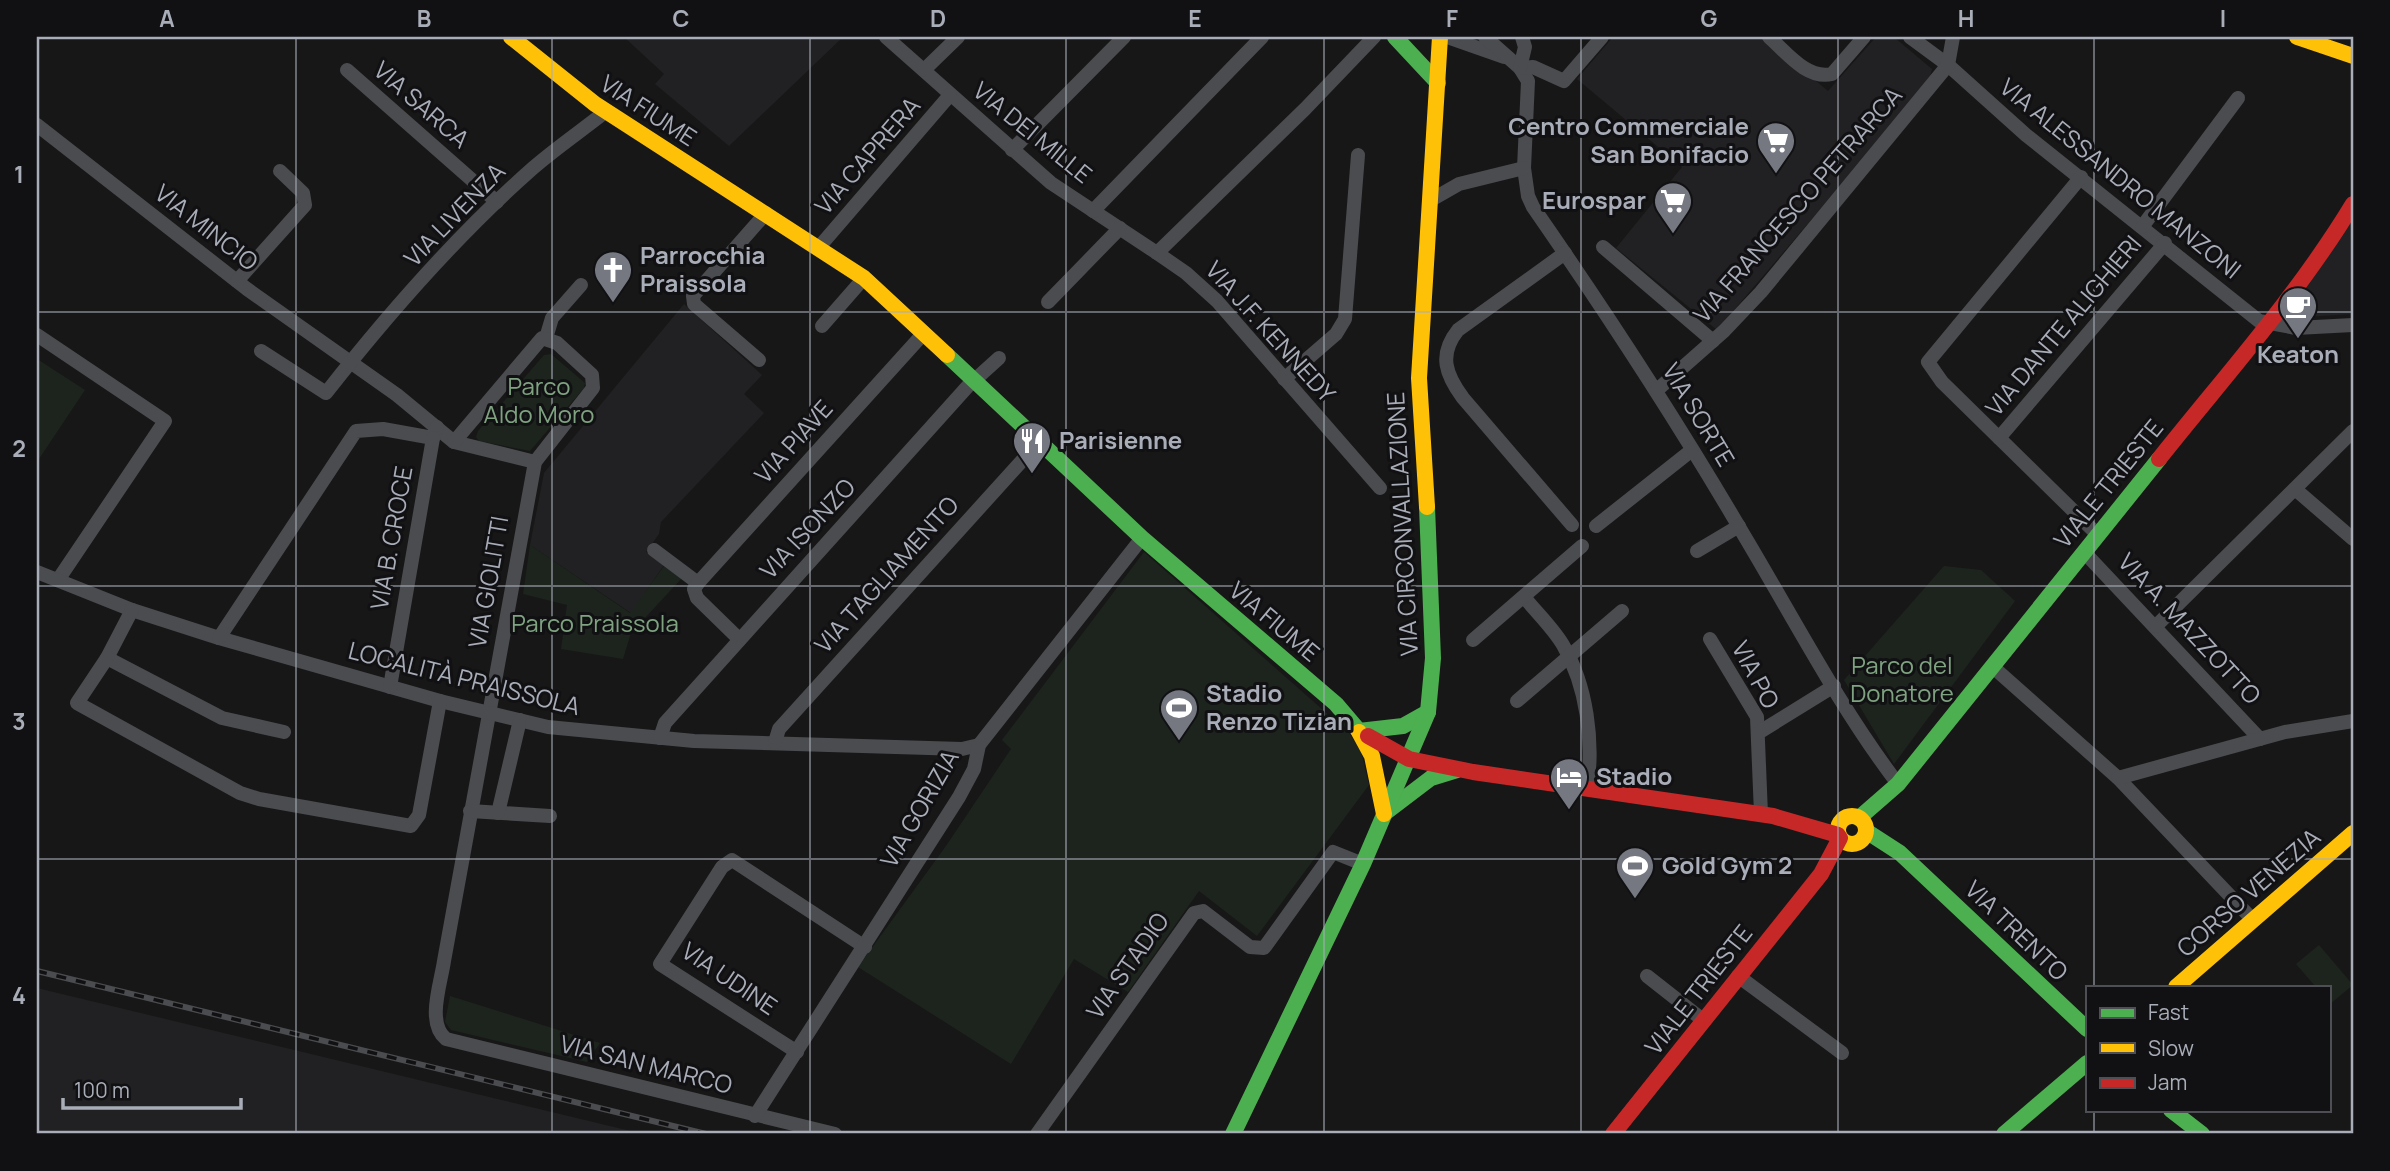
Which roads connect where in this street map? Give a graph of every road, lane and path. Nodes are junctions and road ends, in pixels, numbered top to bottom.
1 (512, 37) edge
2 (886, 37) edge
3 (958, 37) edge
4 (1124, 37) edge
5 (1262, 37) edge
6 (1374, 37) edge
7 (1395, 37) edge
8 (1440, 37) edge
9 (1447, 37) edge
10 (1485, 37) edge
11 (1522, 37) edge
12 (1602, 37) edge
13 (1769, 37) edge
14 (1864, 37) edge
15 (1910, 37) edge
16 (1953, 37) edge
17 (2297, 37) edge
18 (2353, 56) edge
19 (1516, 64) junction
20 (1948, 65) junction
21 (347, 70) dead end
22 (924, 70) junction
23 (1438, 83) junction
24 (950, 95) junction
25 (2238, 98) dead end
26 (605, 112) junction
27 (37, 125) edge
28 (1012, 150) junction
29 (1358, 155) dead end
30 (1524, 169) junction
31 (280, 171) dead end
32 (2081, 177) junction
33 (1431, 200) junction
34 (497, 202) junction
35 (2353, 204) edge
36 (1093, 211) junction
37 (766, 213) junction
38 (2143, 226) junction
39 (1120, 228) junction
40 (2165, 243) junction
41 (820, 246) junction
42 (1603, 247) dead end
43 (1157, 253) junction
44 (1565, 253) junction
45 (864, 278) junction
46 (237, 281) junction
47 (581, 285) dead end
48 (1048, 302) dead end
49 (2267, 323) junction
50 (2353, 325) edge
51 (822, 326) dead end
52 (923, 333) junction
53 (37, 335) edge
54 (546, 338) junction
55 (1713, 341) junction
56 (261, 351) dead end
57 (999, 358) dead end
58 (759, 360) dead end
59 (350, 363) junction
60 (1284, 379) junction
61 (975, 381) junction
62 (1657, 390) junction
63 (2353, 430) edge
64 (435, 432) junction
65 (1999, 439) junction
66 (454, 442) junction
67 (1039, 442) junction
68 (1692, 450) junction
69 (535, 462) junction
70 (1380, 488) dead end
71 (2295, 489) junction
72 (1572, 525) dead end
73 (1596, 526) dead end
74 (1739, 526) junction
75 (2097, 534) junction
76 (1142, 538) junction
77 (2353, 539) edge
78 (1582, 546) dead end
79 (654, 550) dead end
80 (1697, 551) dead end
81 (2084, 552) junction
82 (37, 572) edge
83 (58, 580) junction
84 (698, 583) junction
85 (1525, 598) junction
86 (132, 610) junction
87 (1622, 611) dead end
88 (2156, 626) junction
89 (219, 638) junction
90 (738, 638) junction
91 (1710, 639) dead end
92 (1473, 640) dead end
93 (107, 658) junction
94 (1569, 659) junction
95 (1993, 667) junction
96 (1834, 686) junction
97 (390, 687) junction
98 (440, 701) junction
99 (1517, 701) dead end
100 (489, 711) junction
101 (1428, 712) junction
102 (520, 720) junction
103 (2353, 721) edge
104 (1359, 731) junction
105 (284, 732) dead end
106 (1758, 733) junction
107 (660, 738) junction
108 (2260, 739) junction
109 (775, 742) junction
110 (979, 745) junction
111 (1409, 759) junction
112 (1458, 769) junction
113 (2118, 778) junction
114 (1896, 786) junction
115 (1587, 788) junction
116 (470, 811) junction
117 (498, 813) junction
118 (1880, 813) junction
119 (1384, 814) junction
120 (1761, 814) junction
121 (550, 816) dead end
122 (1796, 823) junction
123 (1859, 830) junction
124 (2353, 833) edge
125 (1837, 841) junction
126 (1900, 853) junction
127 (1363, 864) junction
128 (1913, 866) junction
129 (1821, 874) junction
130 (2253, 920) junction
131 (865, 947) junction
132 (1647, 976) dead end
133 (1738, 976) junction
134 (2177, 986) edge
135 (1703, 1020) junction
136 (2086, 1028) edge
137 (446, 1039) joint
138 (797, 1052) junction
139 (1842, 1053) dead end
140 (2086, 1064) edge
141 (2174, 1112) edge
142 (755, 1116) junction
143 (835, 1134) edge
144 (1037, 1134) edge
145 (1233, 1134) edge
146 (1612, 1134) edge
147 (2004, 1134) edge
148 (2202, 1134) edge

1 - 26 street, VIA FIUME
2 - 22 street, VIA DEI MILLE
3 - 22 street
4 - 28 street
5 - 36 street
6 - 43 street
7 - 23 street
8 - 23 street, VIA CIRCONVALLAZIONE
9 - 19 street
10 - 19 street
11 - 19 street, VIA SORTE
12 - 19 street
13 - 14 street
15 - 20 street, VIA ALESSANDRO MANZONI
16 - 20 street, VIA FRANCESCO PETRARCA
17 - 18 street
19 - 30 street, VIA SORTE
20 - 32 street, VIA ALESSANDRO MANZONI
20 - 55 street, VIA FRANCESCO PETRARCA
21 - 34 street, VIA SARCA
22 - 24 street, VIA DEI MILLE
23 - 33 street, VIA CIRCONVALLAZIONE
24 - 28 street, VIA DEI MILLE
24 - 41 street, VIA CAPRERA
25 - 38 street
26 - 34 street, VIA LIVENZA
26 - 37 street, VIA FIUME
27 - 46 street, VIA MINCIO
28 - 36 street, VIA DEI MILLE
29 - 60 street
30 - 33 street
30 - 44 street, VIA SORTE
31 - 46 street
32 - 38 street, VIA ALESSANDRO MANZONI
32 - 65 street
33 - 101 street, VIA CIRCONVALLAZIONE
34 - 59 street, VIA LIVENZA
35 - 49 street, VIALE TRIESTE
36 - 39 street, VIA DEI MILLE
37 - 41 street, VIA FIUME
37 - 58 street
38 - 40 street, VIA ALESSANDRO MANZONI
39 - 43 street, VIA DEI MILLE
39 - 48 street
40 - 49 street, VIA ALESSANDRO MANZONI
40 - 65 street, VIA DANTE ALIGHIERI
41 - 45 street, VIA FIUME
42 - 55 street
43 - 60 street, VIA J.F. KENNEDY
44 - 62 street, VIA SORTE
44 - 72 street
45 - 51 street
45 - 52 street, VIA FIUME
46 - 59 street, VIA MINCIO
47 - 54 street
49 - 50 street
49 - 75 street, VIALE TRIESTE
52 - 61 street, VIA FIUME
52 - 84 street, VIA PIAVE
53 - 83 street
54 - 66 street
54 - 69 street
55 - 62 street, VIA FRANCESCO PETRARCA
56 - 59 street, VIA LIVENZA
57 - 61 street, VIA ISONZO
59 - 64 street, VIA MINCIO
60 - 70 street, VIA J.F. KENNEDY
61 - 67 street, VIA FIUME
61 - 90 street, VIA ISONZO
62 - 68 street, VIA SORTE
63 - 71 street
64 - 66 street, VIA MINCIO
64 - 89 street
64 - 97 street, VIA B. CROCE
65 - 75 street
66 - 69 street
67 - 76 street, VIA FIUME
67 - 109 street, VIA TAGLIAMENTO
68 - 73 street
68 - 74 street, VIA SORTE
69 - 100 street, VIA GIOLITTI
71 - 77 street
71 - 88 street
74 - 80 street
74 - 96 street, VIA SORTE
75 - 81 street, VIALE TRIESTE
76 - 104 street, VIA FIUME
76 - 110 street, VIA GORIZIA
78 - 85 street
79 - 84 street
81 - 88 street, VIA A. MAZZOTTO
81 - 95 street, VIALE TRIESTE
82 - 83 street, LOCALITÀ PRAISSOLA
83 - 86 street, LOCALITÀ PRAISSOLA
84 - 90 street
85 - 92 street
85 - 94 street
86 - 89 street, LOCALITÀ PRAISSOLA
86 - 93 street
87 - 94 street
88 - 108 street, VIA A. MAZZOTTO
89 - 97 street, LOCALITÀ PRAISSOLA
90 - 107 street, VIA ISONZO
91 - 106 street, VIA PO
93 - 98 street
93 - 105 street
94 - 99 street
94 - 115 street
95 - 113 street
95 - 114 street, VIALE TRIESTE
96 - 106 street, VIA PO
96 - 114 street, VIA SORTE
97 - 98 street, LOCALITÀ PRAISSOLA
98 - 100 street, LOCALITÀ PRAISSOLA
100 - 102 street, LOCALITÀ PRAISSOLA
100 - 116 street, VIA GIOLITTI
101 - 104 street
101 - 111 street, VIA CIRCONVALLAZIONE
101 - 112 street
102 - 107 street, LOCALITÀ PRAISSOLA
102 - 117 street
103 - 108 street
104 - 111 street, VIA FIUME
104 - 119 street
106 - 120 street, VIA PO
107 - 109 street, LOCALITÀ PRAISSOLA
108 - 113 street
109 - 110 street, LOCALITÀ PRAISSOLA
110 - 131 street, VIA GORIZIA
111 - 112 street, VIA FIUME
111 - 119 street, VIA CIRCONVALLAZIONE
112 - 115 street, VIA FIUME
112 - 119 street
113 - 130 street
114 - 118 street, VIALE TRIESTE
114 - 123 street, VIALE TRIESTE
115 - 120 street, VIA FIUME
116 - 117 street
116 - 137 street, VIA GIOLITTI
117 - 121 street
118 - 123 street, VIALE TRIESTE
118 - 126 street
119 - 127 street, VIA CIRCONVALLAZIONE
120 - 122 street, VIA FIUME
122 - 123 street, VIA FIUME
122 - 125 street, VIA FIUME
123 - 125 street, VIALE TRIESTE
123 - 126 street, VIA TRENTO
123 - 128 street, VIA TRENTO
123 - 129 street, VIALE TRIESTE
124 - 130 street, CORSO VENEZIA
125 - 129 street, VIALE TRIESTE
126 - 128 street, VIA TRENTO
127 - 144 street, VIA STADIO
127 - 145 street, VIA CIRCONVALLAZIONE
128 - 136 street, VIA TRENTO
129 - 133 street, VIALE TRIESTE
130 - 134 street, CORSO VENEZIA
131 - 138 street, VIA GORIZIA
131 - 138 street, VIA UDINE
132 - 135 street
133 - 135 street, VIALE TRIESTE
133 - 139 street
135 - 146 street, VIALE TRIESTE
137 - 142 street, VIA SAN MARCO
138 - 142 street, VIA GORIZIA
140 - 147 street
141 - 148 street
142 - 143 street, VIA SAN MARCO

